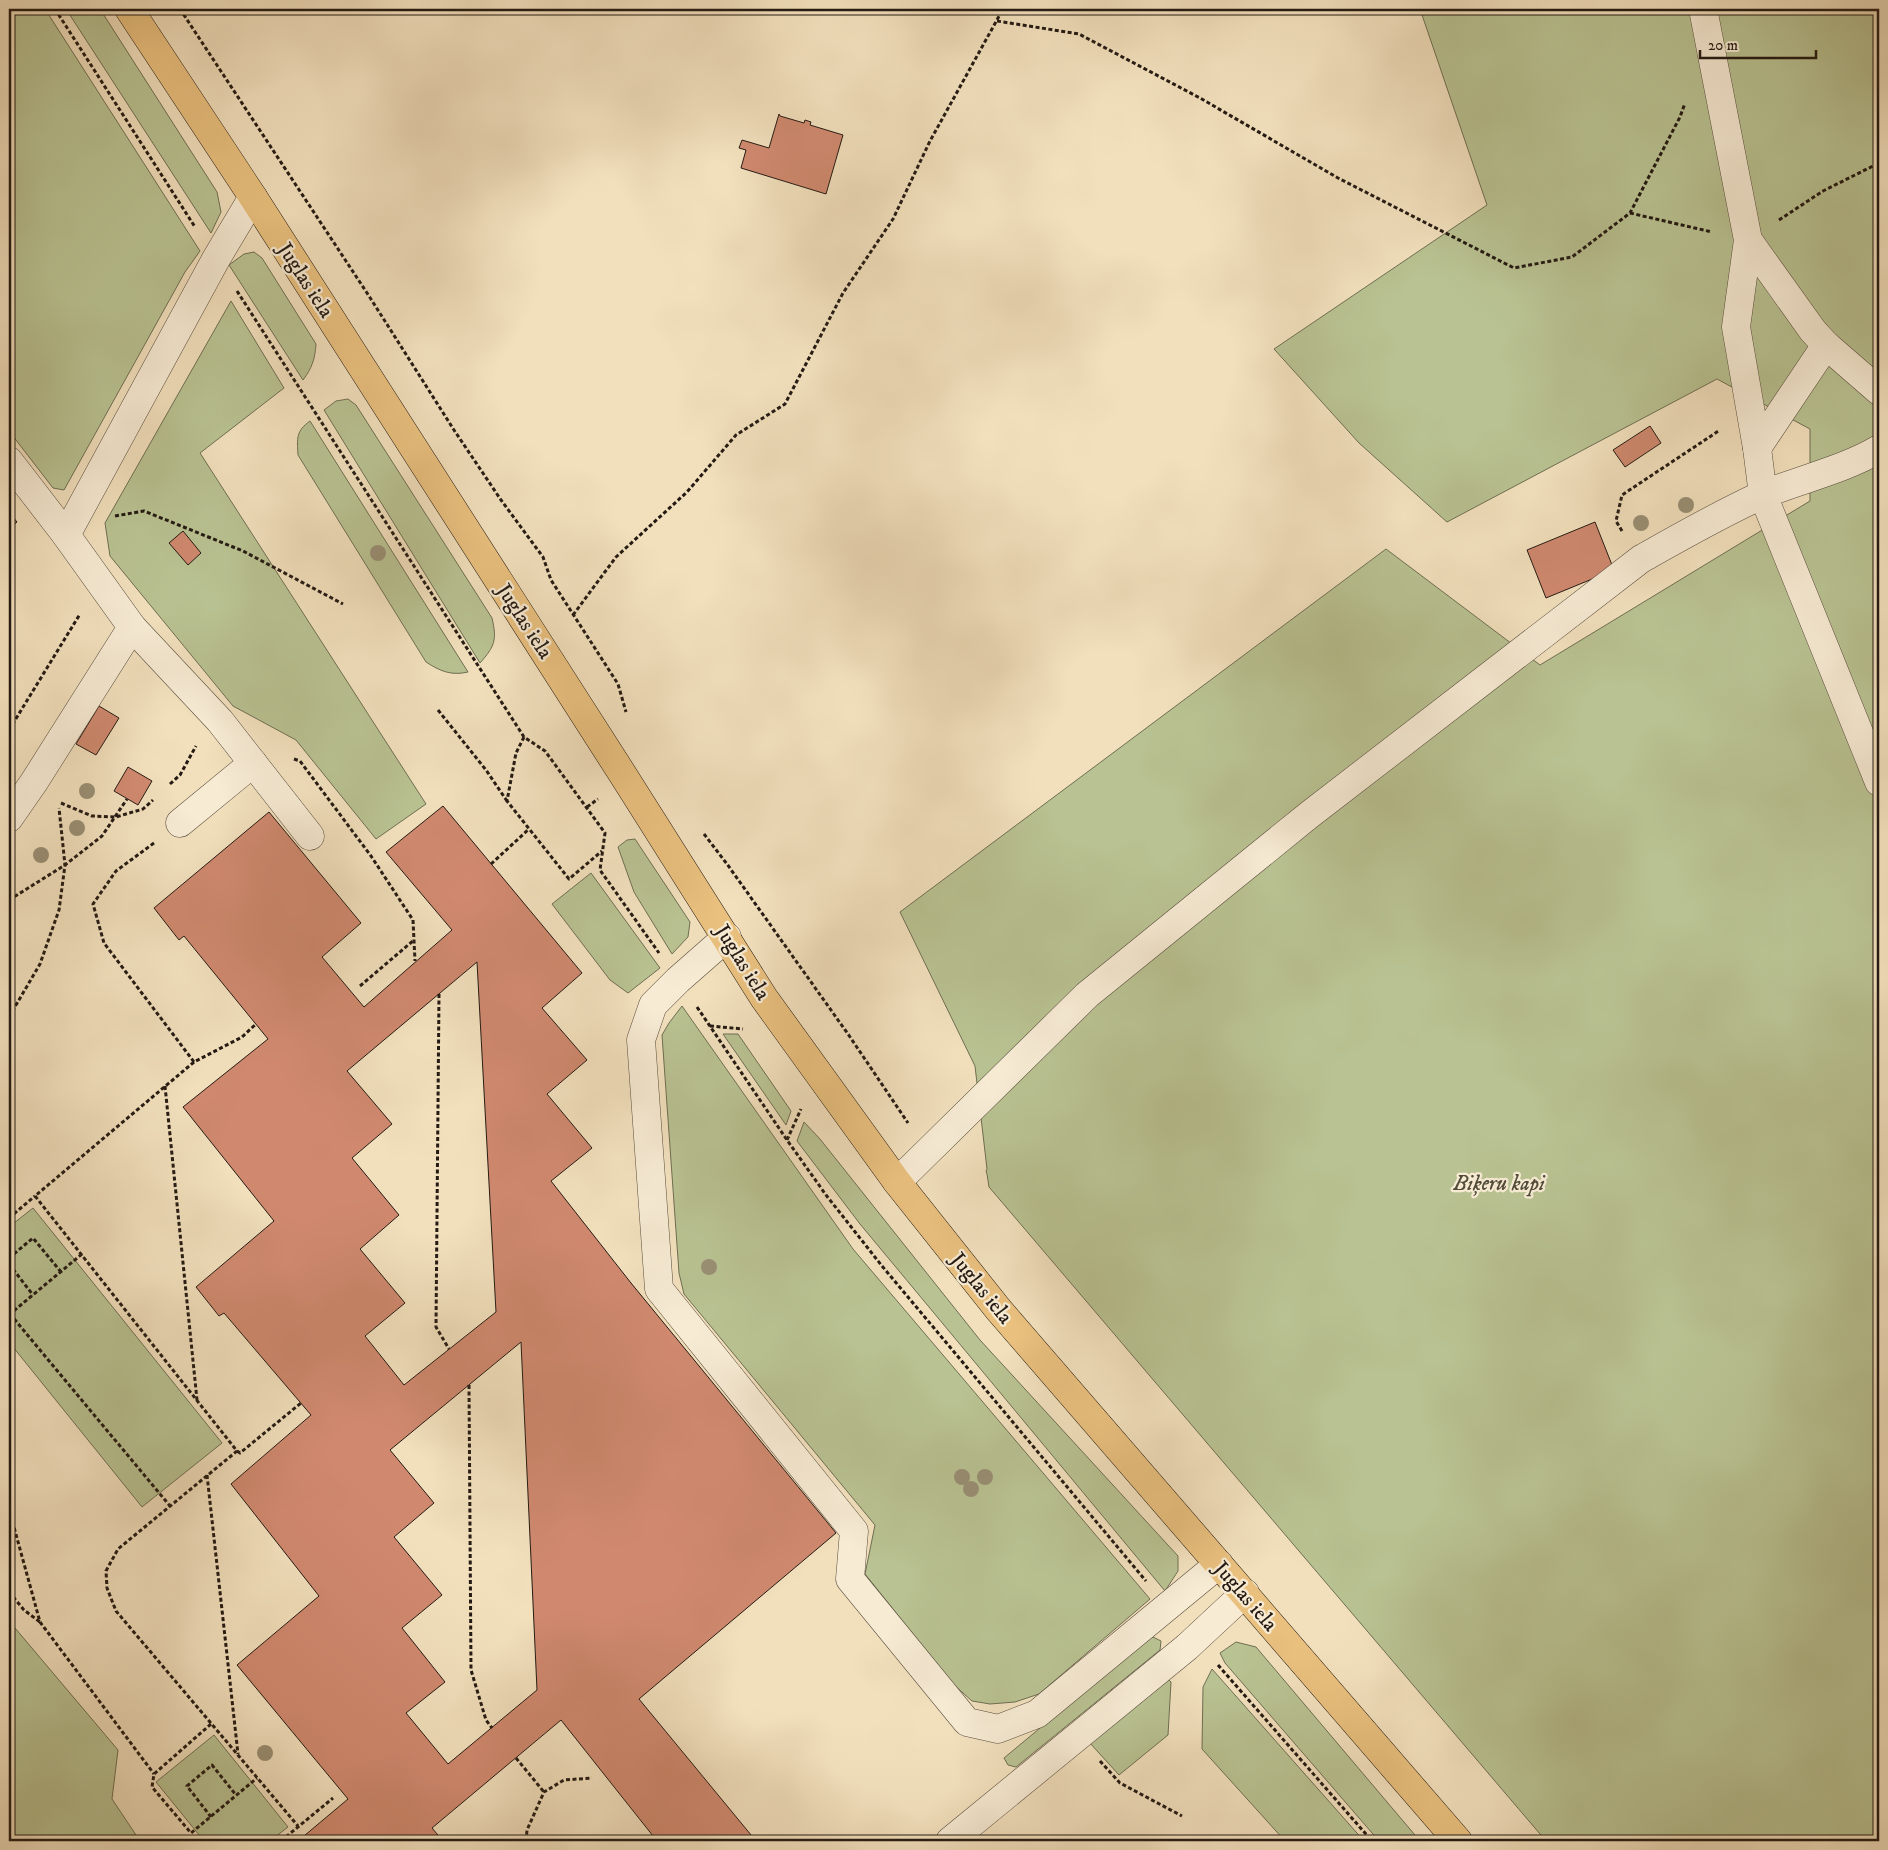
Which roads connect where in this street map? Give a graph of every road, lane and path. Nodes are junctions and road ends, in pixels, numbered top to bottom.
1 (129, 9) edge
2 (180, 9) edge
3 (1003, 9) edge
4 (1703, 9) edge
5 (997, 21) junction
6 (1686, 99) dead end
7 (1879, 163) edge
8 (253, 197) junction
9 (1630, 213) junction
10 (1748, 240) junction
11 (1826, 345) junction
12 (1879, 391) edge
13 (1750, 411) junction
14 (1758, 448) junction
15 (1879, 449) edge
16 (9, 460) edge
17 (1763, 495) junction
18 (111, 517) dead end
19 (66, 535) junction
20 (1641, 559) junction
21 (100, 582) junction
22 (343, 604) dead end
23 (573, 614) junction
24 (132, 627) junction
25 (438, 710) dead end
26 (215, 714) junction
27 (628, 720) dead end
28 (9, 730) edge
29 (524, 737) dead end
30 (254, 763) junction
31 (1879, 782) edge
32 (165, 788) dead end
33 (158, 795) dead end
34 (127, 799) dead end
35 (508, 801) junction
36 (116, 817) junction
37 (9, 818) edge
38 (180, 823) joint
39 (699, 828) dead end
40 (529, 829) junction
41 (310, 836) dead end
42 (603, 850) dead end
43 (491, 864) dead end
44 (66, 866) junction
45 (9, 900) edge
46 (727, 937) junction
47 (414, 940) junction
48 (415, 961) dead end
49 (360, 986) dead end
50 (439, 994) dead end
51 (9, 1017) edge
52 (256, 1024) dead end
53 (710, 1026) dead end
54 (748, 1036) dead end
55 (194, 1062) junction
56 (165, 1086) junction
57 (797, 1104) dead end
58 (787, 1140) dead end
59 (932, 1147) junction
60 (896, 1182) junction
61 (35, 1196) junction
62 (9, 1218) edge
63 (82, 1254) junction
64 (9, 1258) edge
65 (9, 1264) edge
66 (61, 1272) junction
67 (33, 1295) junction
68 (9, 1314) edge
69 (449, 1350) dead end
70 (469, 1385) dead end
71 (198, 1401) junction
72 (301, 1403) dead end
73 (238, 1451) junction
74 (207, 1475) junction
75 (170, 1506) junction
76 (9, 1509) edge
77 (1219, 1564) junction
78 (9, 1592) edge
79 (1245, 1594) junction
80 (40, 1622) junction
81 (212, 1724) junction
82 (492, 1728) dead end
83 (1078, 1736) junction
84 (238, 1755) junction
85 (516, 1758) dead end
86 (154, 1774) junction
87 (257, 1778) junction
88 (592, 1778) dead end
89 (544, 1792) junction
90 (236, 1795) junction
91 (333, 1798) dead end
92 (1182, 1816) dead end
93 (211, 1817) junction
94 (298, 1826) junction
95 (281, 1841) edge
96 (526, 1841) edge
97 (950, 1841) edge
98 (1458, 1841) edge

1 - 8 main road, Juglas iela
2 - 23 path
3 - 5 path
4 - 10 street
5 - 9 path
5 - 23 path
6 - 9 path
7 - 10 path
8 - 19 street
8 - 46 main road, Juglas iela
9 - 10 path
10 - 11 street
10 - 13 street
11 - 12 street
11 - 14 street
13 - 14 street
13 - 20 path
14 - 17 street
15 - 17 street
16 - 19 street
17 - 20 street
17 - 31 street
18 - 22 path
19 - 21 street
20 - 59 street
21 - 24 street
21 - 28 path
23 - 27 path
24 - 26 street
24 - 37 street
25 - 35 path
26 - 30 street
26 - 32 path
29 - 35 path
30 - 38 street
30 - 41 street
30 - 47 path
33 - 36 path
34 - 36 path
35 - 40 path
36 - 44 path
36 - 44 path
38 - 55 path
39 - 59 path
40 - 42 path
40 - 43 path
44 - 45 path
44 - 51 path
46 - 60 main road, Juglas iela
46 - 77 street
47 - 48 path
47 - 49 path
50 - 69 path
52 - 55 path
53 - 54 path
55 - 56 path
56 - 61 path
56 - 71 path
57 - 58 path
59 - 60 street
60 - 77 main road, Juglas iela
61 - 62 path
61 - 63 path
63 - 66 path
63 - 71 path
64 - 66 path
65 - 67 path
66 - 67 path
67 - 68 path
68 - 75 path
70 - 82 path
71 - 73 path
72 - 73 path
73 - 74 path
74 - 75 path
74 - 84 path
75 - 81 path
76 - 80 path
77 - 79 main road, Juglas iela
78 - 80 path
79 - 83 street
79 - 98 main road, Juglas iela
80 - 86 path
81 - 84 path
81 - 86 path
83 - 92 path
83 - 97 street
84 - 87 path
85 - 89 path
86 - 93 path
87 - 90 path
87 - 94 path
88 - 89 path
89 - 96 path
90 - 93 path
90 - 93 path
91 - 94 path
94 - 95 path

